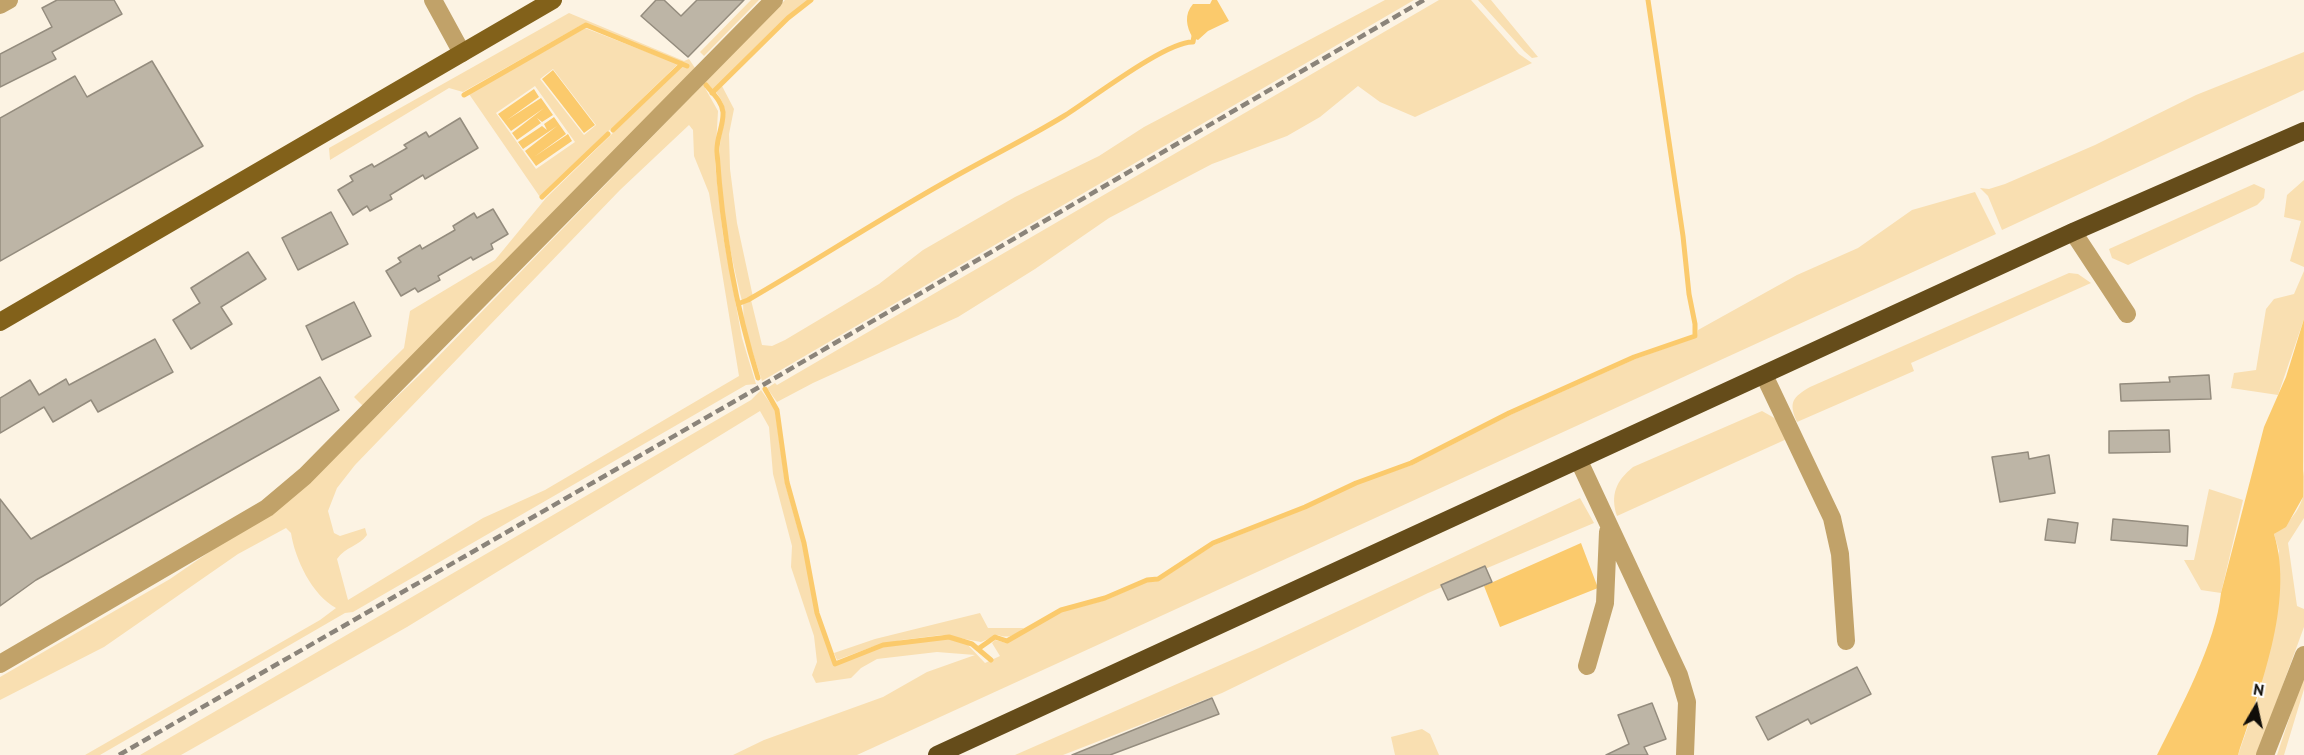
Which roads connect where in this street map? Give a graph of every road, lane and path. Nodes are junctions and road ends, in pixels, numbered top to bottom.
1 (9, 0) edge
2 (433, 0) edge
3 (553, 0) edge
4 (774, 0) edge
5 (0, 5) edge
6 (462, 53) junction
7 (2304, 131) edge
8 (2073, 232) junction
9 (2127, 314) dead end
10 (0, 322) edge
11 (1764, 375) junction
12 (1579, 461) junction
13 (1608, 527) junction
14 (1846, 640) dead end
15 (2304, 655) edge
16 (0, 664) edge
17 (1587, 666) dead end
18 (937, 755) edge
19 (1685, 755) edge
20 (2265, 755) edge

1 - 5 street
2 - 6 street
3 - 6 main road
4 - 16 street
6 - 10 main road
7 - 8 highway
8 - 9 street
8 - 11 highway
11 - 12 highway
11 - 14 street
12 - 13 street
12 - 18 highway
13 - 17 street
13 - 19 street
15 - 20 street

